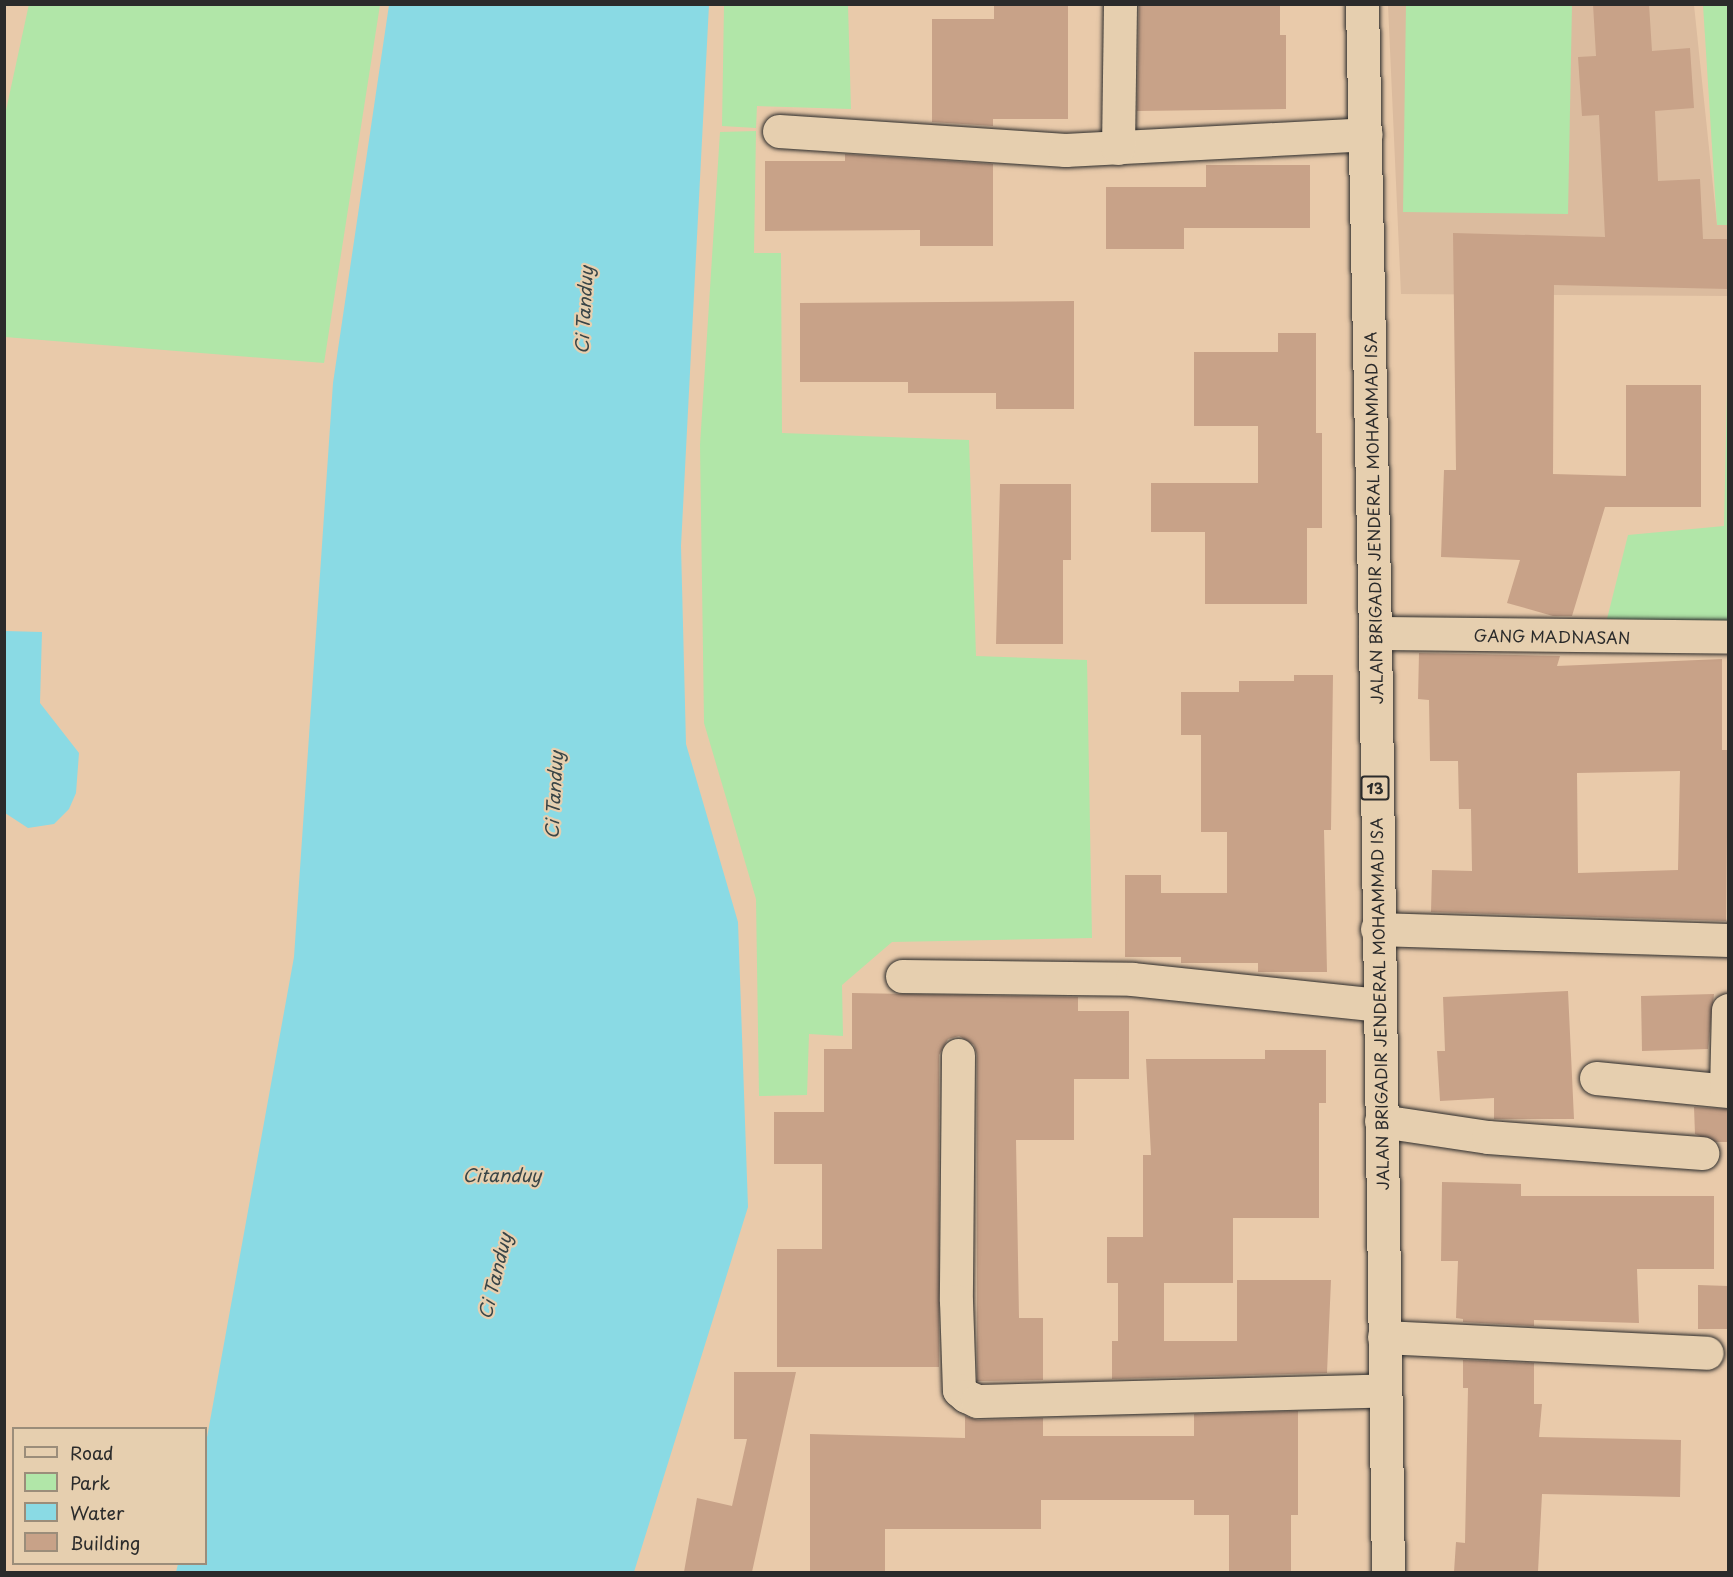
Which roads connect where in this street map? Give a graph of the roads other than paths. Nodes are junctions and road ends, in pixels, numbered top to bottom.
1 (1120, 4) edge
2 (1362, 4) edge
3 (779, 131) dead end
4 (1366, 134) junction
5 (1118, 148) junction
6 (1375, 633) junction
7 (1728, 637) edge
8 (1377, 929) junction
9 (1728, 940) edge
10 (902, 976) dead end
11 (1379, 1005) junction
12 (1728, 1010) edge
13 (958, 1055) dead end
14 (1596, 1078) dead end
15 (1727, 1091) edge
16 (1381, 1121) junction
17 (1702, 1153) dead end
18 (1384, 1337) junction
19 (1707, 1353) dead end
20 (1385, 1390) junction
21 (1388, 1572) edge

1 - 5 main road
2 - 4 main road, JALAN BRIGADIR JENDERAL MOHAMMAD ISA / 13
3 - 5 main road
4 - 5 main road
4 - 6 main road, JALAN BRIGADIR JENDERAL MOHAMMAD ISA / 13
6 - 7 main road, GANG MADNASAN
6 - 8 main road, JALAN BRIGADIR JENDERAL MOHAMMAD ISA / 13
8 - 9 main road
8 - 11 main road, JALAN BRIGADIR JENDERAL MOHAMMAD ISA / 13
10 - 11 main road
11 - 16 main road, JALAN BRIGADIR JENDERAL MOHAMMAD ISA / 13
12 - 15 main road
13 - 20 main road
14 - 15 main road
16 - 17 main road
16 - 18 main road, JALAN BRIGADIR JENDERAL MOHAMMAD ISA / 13
18 - 19 main road
18 - 20 main road, JALAN BRIGADIR JENDERAL MOHAMMAD ISA / 13
20 - 21 main road, JALAN BRIGADIR JENDERAL MOHAMMAD ISA / 13

